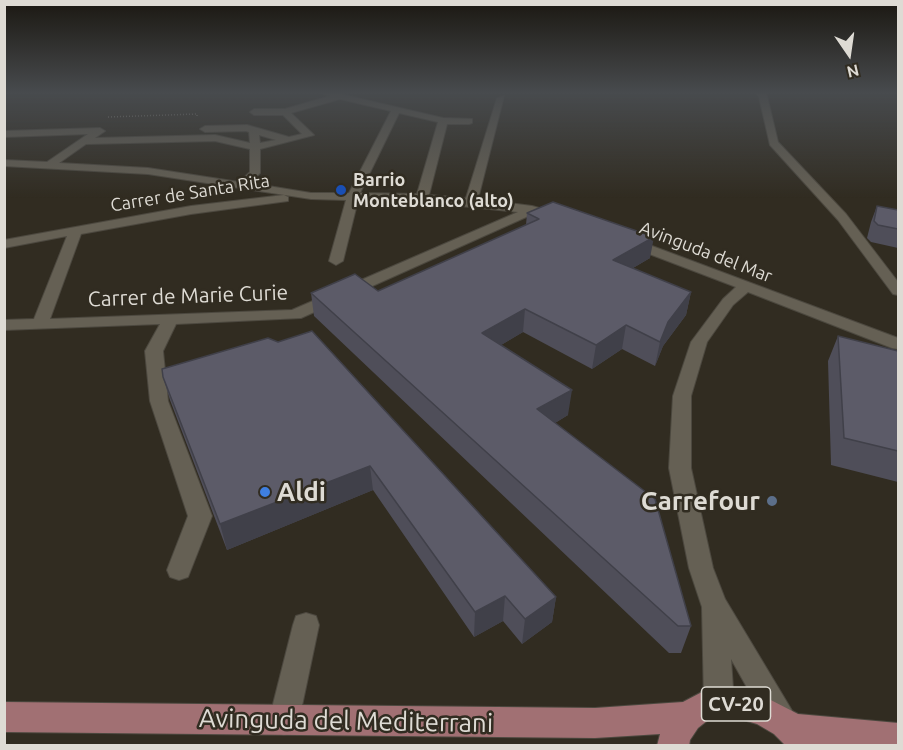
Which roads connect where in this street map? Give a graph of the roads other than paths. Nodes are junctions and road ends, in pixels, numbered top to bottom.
1 (302, 128) edge
2 (385, 128) edge
3 (441, 128) edge
4 (492, 128) edge
5 (770, 128) edge
6 (154, 130) junction
7 (98, 131) junction
8 (254, 131) junction
9 (4, 134) edge
10 (172, 139) junction
11 (289, 140) junction
12 (85, 141) junction
13 (255, 147) junction
14 (4, 163) edge
15 (48, 166) junction
16 (242, 185) junction
17 (311, 196) junction
18 (353, 196) junction
19 (422, 198) junction
20 (471, 202) junction
21 (532, 210) junction
22 (569, 220) edge
23 (76, 231) junction
24 (612, 235) edge
25 (4, 244) edge
26 (336, 261) dead end
27 (746, 286) junction
28 (898, 291) edge
29 (171, 319) junction
30 (40, 323) junction
31 (4, 325) edge
32 (898, 344) edge
33 (179, 570) dead end
34 (713, 604) junction
35 (306, 625) dead end
36 (719, 703) junction
37 (4, 717) edge
38 (687, 717) junction
39 (284, 720) junction
40 (795, 733) edge
41 (898, 738) edge
42 (673, 746) edge

1 - 11 street
2 - 18 street
3 - 19 street
4 - 20 street
5 - 28 street
6 - 7 street
6 - 8 street
6 - 10 street
7 - 9 street
7 - 12 street
8 - 11 street
8 - 13 street
10 - 12 street
10 - 13 street
11 - 13 street
12 - 15 street
13 - 16 street
14 - 15 street
15 - 16 street
16 - 17 street
17 - 18 street
17 - 23 street, Carrer de Santa Rita
18 - 19 street
18 - 26 street
19 - 20 street
20 - 21 street
21 - 22 street
21 - 29 street, Carrer de Marie Curie
23 - 25 street, Carrer de Santa Rita
23 - 30 street
24 - 27 street, Avinguda del Mar
27 - 32 street, Avinguda del Mar
27 - 34 street
29 - 30 street, Carrer de Marie Curie
29 - 33 street
30 - 31 street, Carrer de Marie Curie
34 - 36 street
34 - 40 street
35 - 39 street
36 - 38 main road, CV-20
36 - 40 main road, CV-20
37 - 39 main road, Avinguda del Mediterrani / CV-20
38 - 39 main road, Avinguda del Mediterrani / CV-20
38 - 42 main road, CV-20
40 - 41 main road, CV-20

